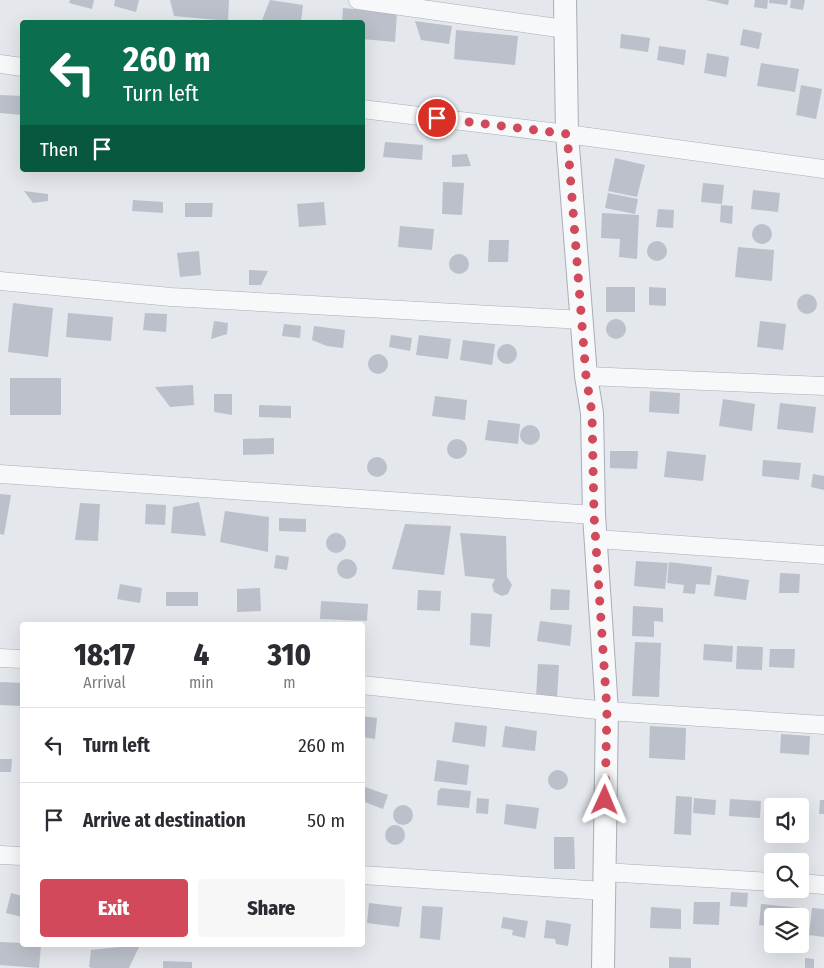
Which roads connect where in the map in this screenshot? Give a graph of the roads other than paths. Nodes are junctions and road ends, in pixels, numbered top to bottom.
1 (358, 0) edge
2 (565, 0) edge
3 (565, 29) junction
4 (0, 64) edge
5 (20, 67) edge
6 (365, 109) edge
7 (567, 134) junction
8 (824, 169) edge
9 (0, 281) edge
10 (582, 320) junction
11 (586, 376) junction
12 (824, 386) edge
13 (0, 474) edge
14 (594, 515) junction
15 (597, 539) junction
16 (824, 555) edge
17 (0, 658) edge
18 (20, 659) edge
19 (365, 685) edge
20 (607, 710) junction
21 (824, 725) edge
22 (0, 855) edge
23 (20, 856) edge
24 (365, 874) edge
25 (604, 882) junction
26 (764, 882) edge
27 (809, 883) edge
28 (824, 884) edge
29 (603, 968) edge

1 - 3 street
2 - 3 street
3 - 7 street
4 - 5 street
6 - 7 street
7 - 8 street
7 - 10 street
9 - 10 street
10 - 11 street
11 - 12 street
11 - 14 street
13 - 14 street
14 - 15 street
15 - 16 street
15 - 20 street
17 - 18 street
19 - 20 street
20 - 21 street
20 - 25 street
22 - 23 street
24 - 25 street
25 - 26 street
25 - 29 street
27 - 28 street

